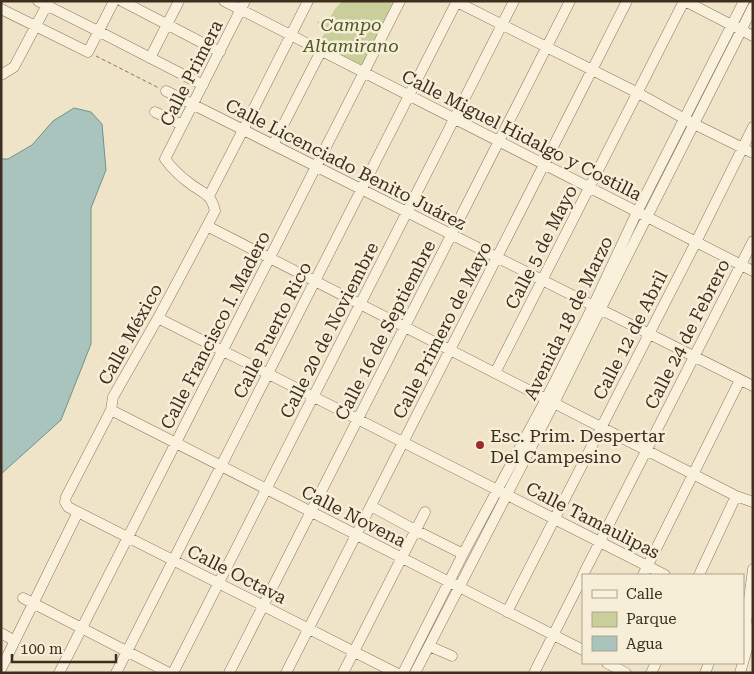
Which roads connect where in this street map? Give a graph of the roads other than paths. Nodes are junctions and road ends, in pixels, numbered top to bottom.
1 (114, 1) edge
2 (122, 1) edge
3 (179, 1) edge
4 (224, 1) edge
5 (308, 1) edge
6 (400, 1) edge
7 (514, 1) edge
8 (570, 1) edge
9 (628, 1) edge
10 (684, 1) edge
11 (744, 1) edge
12 (456, 2) edge
13 (45, 3) edge
14 (243, 6) edge
15 (753, 7) edge
16 (1, 9) edge
17 (167, 24) junction
18 (502, 25) junction
19 (36, 26) junction
20 (737, 28) junction
21 (98, 31) junction
22 (291, 35) junction
23 (753, 36) edge
24 (546, 47) junction
25 (321, 51) junction
26 (220, 52) junction
27 (150, 58) junction
28 (592, 70) junction
29 (364, 72) junction
30 (1, 75) edge
31 (203, 85) junction
32 (166, 91) road end
33 (638, 93) junction
34 (409, 96) junction
35 (193, 105) junction
36 (155, 112) dead end
37 (454, 119) junction
38 (690, 122) junction
39 (182, 125) junction
40 (753, 127) edge
41 (243, 130) junction
42 (499, 142) junction
43 (273, 145) junction
44 (741, 148) junction
45 (753, 153) edge
46 (544, 165) junction
47 (316, 167) junction
48 (589, 188) junction
49 (361, 190) junction
50 (209, 196) junction
51 (407, 212) junction
52 (642, 215) junction
53 (207, 226) junction
54 (451, 235) junction
55 (753, 241) edge
56 (696, 242) junction
57 (269, 258) junction
58 (497, 258) junction
59 (740, 265) junction
60 (753, 271) edge
61 (314, 281) junction
62 (542, 281) junction
63 (360, 304) junction
64 (596, 308) junction
65 (158, 318) junction
66 (404, 327) junction
67 (649, 334) junction
68 (450, 350) junction
69 (222, 351) junction
70 (694, 357) junction
71 (495, 373) junction
72 (267, 374) junction
73 (740, 380) junction
74 (753, 386) edge
75 (313, 397) junction
76 (550, 401) junction
77 (111, 410) junction
78 (358, 419) junction
79 (601, 427) junction
80 (403, 442) junction
81 (176, 443) junction
82 (646, 450) junction
83 (220, 466) junction
84 (693, 474) junction
85 (266, 489) junction
86 (498, 490) junction
87 (507, 495) junction
88 (736, 496) junction
89 (65, 502) joint
90 (753, 502) edge
91 (370, 506) junction
92 (78, 512) junction
93 (311, 512) junction
94 (424, 512) dead end
95 (554, 519) junction
96 (415, 530) junction
97 (356, 535) junction
98 (128, 537) junction
99 (600, 542) junction
100 (463, 554) junction
101 (401, 558) junction
102 (173, 560) junction
103 (753, 570) edge
104 (645, 571) edge
105 (584, 574) edge
106 (660, 574) edge
107 (699, 574) edge
108 (582, 577) edge
109 (218, 583) junction
110 (454, 585) junction
111 (23, 598) dead end
112 (33, 604) junction
113 (263, 606) junction
114 (507, 612) junction
115 (747, 616) edge
116 (82, 628) junction
117 (753, 628) edge
118 (308, 629) junction
119 (1, 633) edge
120 (553, 635) junction
121 (15, 640) junction
122 (429, 646) junction
123 (750, 646) edge
124 (582, 650) edge
125 (126, 651) junction
126 (354, 652) junction
127 (452, 656) dead end
128 (744, 656) joint
129 (4, 657) edge
130 (609, 664) edge
131 (1, 669) edge
132 (59, 673) edge
133 (116, 673) edge
134 (171, 673) edge
135 (229, 673) edge
136 (286, 673) edge
137 (343, 673) edge
138 (396, 673) edge
139 (403, 673) edge
140 (415, 673) edge
141 (534, 673) edge
142 (626, 673) edge

1 - 21 street
2 - 17 street
3 - 17 street
4 - 14 street, Calle Miguel Hidalgo y Costilla
5 - 22 street
6 - 29 street, Calle Francisco I. Madero
7 - 18 street, Calle 20 de Noviembre
8 - 24 street, Calle 16 de Septiembre
9 - 28 street, Calle Primero de Mayo
10 - 20 street
10 - 33 street, Calle 5 de Mayo
11 - 20 street, Avenida 18 de Marzo
12 - 18 street
12 - 34 street, Calle Puerto Rico
13 - 19 street
13 - 21 street
14 - 22 street, Calle Miguel Hidalgo y Costilla
14 - 26 street, Calle Primera
15 - 20 street, Avenida 18 de Marzo
16 - 19 street
17 - 26 street
17 - 27 street
18 - 24 street
18 - 37 street, Calle 20 de Noviembre
19 - 21 street
19 - 30 street
20 - 23 street
20 - 38 street, Avenida 18 de Marzo
21 - 27 street
22 - 25 street, Calle Miguel Hidalgo y Costilla
22 - 41 street
24 - 28 street
24 - 42 street, Calle 16 de Septiembre
25 - 29 street, Calle Miguel Hidalgo y Costilla
25 - 43 street
26 - 31 street, Calle Primera
27 - 31 street
28 - 33 street
28 - 46 street, Calle Primero de Mayo
29 - 34 street, Calle Miguel Hidalgo y Costilla
29 - 47 street, Calle Francisco I. Madero
31 - 35 street, Calle Primera
32 - 35 street, Calle Licenciado Benito Juárez
33 - 38 street
33 - 48 street, Calle 5 de Mayo
34 - 37 street, Calle Miguel Hidalgo y Costilla
34 - 49 street, Calle Puerto Rico
35 - 39 street, Calle Primera
35 - 41 street, Calle Licenciado Benito Juárez
36 - 39 street
37 - 42 street, Calle Miguel Hidalgo y Costilla
37 - 51 street, Calle 20 de Noviembre
38 - 44 street
38 - 52 street, Avenida 18 de Marzo
39 - 50 street, Calle Primera
40 - 44 street, Calle 12 de Abril
41 - 43 street, Calle Licenciado Benito Juárez
41 - 50 street
42 - 46 street, Calle Miguel Hidalgo y Costilla
42 - 54 street, Calle 16 de Septiembre
43 - 47 street, Calle Licenciado Benito Juárez
44 - 45 street
44 - 56 street, Calle 12 de Abril
46 - 48 street, Calle Miguel Hidalgo y Costilla
46 - 58 street, Calle Primero de Mayo
47 - 49 street, Calle Licenciado Benito Juárez
47 - 57 street, Calle Francisco I. Madero
48 - 52 street, Calle Miguel Hidalgo y Costilla
48 - 62 street, Calle 5 de Mayo
49 - 51 street, Calle Licenciado Benito Juárez
49 - 61 street, Calle Puerto Rico
50 - 53 street, Calle México
51 - 54 street, Calle Licenciado Benito Juárez
51 - 63 street, Calle 20 de Noviembre
52 - 56 street, Calle Miguel Hidalgo y Costilla
52 - 64 street, Avenida 18 de Marzo
53 - 57 street
53 - 65 street, Calle México
54 - 58 street, Calle Licenciado Benito Juárez
54 - 66 street, Calle 16 de Septiembre
55 - 59 street, Calle 24 de Febrero
56 - 59 street, Calle Miguel Hidalgo y Costilla
56 - 67 street, Calle 12 de Abril
57 - 61 street
57 - 69 street, Calle Francisco I. Madero
58 - 62 street, Calle Licenciado Benito Juárez
58 - 68 street, Calle Primero de Mayo
59 - 60 street, Calle Miguel Hidalgo y Costilla
59 - 70 street, Calle 24 de Febrero
61 - 63 street
61 - 72 street, Calle Puerto Rico
62 - 64 street, Calle Licenciado Benito Juárez
62 - 71 street, Calle 5 de Mayo
63 - 66 street
63 - 75 street, Calle 20 de Noviembre
64 - 67 street, Calle Licenciado Benito Juárez
64 - 76 street, Avenida 18 de Marzo
65 - 69 street, Calle Tamaulipas
65 - 77 street, Calle México
66 - 68 street
66 - 78 street, Calle 16 de Septiembre
67 - 70 street, Calle Licenciado Benito Juárez
67 - 79 street, Calle 12 de Abril
68 - 71 street
68 - 80 street, Calle Primero de Mayo
69 - 72 street, Calle Tamaulipas
69 - 81 street, Calle Francisco I. Madero
70 - 73 street, Calle Licenciado Benito Juárez
70 - 82 street, Calle 24 de Febrero
71 - 76 street
72 - 75 street, Calle Tamaulipas
72 - 83 street, Calle Puerto Rico
73 - 74 street, Calle Licenciado Benito Juárez
73 - 84 street
75 - 78 street, Calle Tamaulipas
75 - 85 street, Calle 20 de Noviembre
76 - 79 street
76 - 86 street, Avenida 18 de Marzo
76 - 87 street, Avenida 18 de Marzo
77 - 81 street, Calle Novena
77 - 89 street, Calle México
78 - 80 street, Calle Tamaulipas
78 - 93 street, Calle 16 de Septiembre
79 - 82 street
79 - 95 street, Calle 12 de Abril
80 - 86 street, Calle Tamaulipas
80 - 91 street, Calle Primero de Mayo
81 - 83 street, Calle Novena
81 - 98 street, Calle Francisco I. Madero
82 - 84 street
82 - 99 street, Calle 24 de Febrero
83 - 85 street, Calle Novena
83 - 102 street, Calle Puerto Rico
84 - 88 street
84 - 104 street
85 - 93 street, Calle Novena
85 - 109 street, Calle 20 de Noviembre
86 - 87 street, Calle Tamaulipas
86 - 100 street, Avenida 18 de Marzo
87 - 95 street, Calle Tamaulipas
87 - 110 street, Avenida 18 de Marzo
88 - 90 street
88 - 107 street
89 - 92 street, Calle Octava
91 - 96 street
91 - 97 street, Calle Primero de Mayo
92 - 98 street, Calle Octava
92 - 112 street
93 - 97 street, Calle Novena
93 - 113 street, Calle 16 de Septiembre
94 - 96 street
95 - 99 street, Calle Tamaulipas
95 - 114 street, Calle 12 de Abril
96 - 100 street
96 - 101 street
97 - 101 street, Calle Novena
97 - 118 street, Calle Primero de Mayo
98 - 102 street, Calle Octava
98 - 116 street, Calle Francisco I. Madero
99 - 104 street, Calle Tamaulipas
99 - 105 street, Calle 24 de Febrero
100 - 110 street, Avenida 18 de Marzo
101 - 110 street, Calle Novena
101 - 126 street
102 - 109 street, Calle Octava
102 - 125 street, Calle Puerto Rico
103 - 115 street
104 - 106 street, Calle Tamaulipas
108 - 120 street, Calle 24 de Febrero
109 - 113 street, Calle Octava
109 - 134 street, Calle 20 de Noviembre
110 - 114 street, Calle Novena
110 - 122 street, Avenida 18 de Marzo
110 - 139 street, Avenida 18 de Marzo
111 - 112 street
112 - 116 street
112 - 121 street
113 - 118 street, Calle Octava
113 - 135 street, Calle 16 de Septiembre
114 - 120 street, Calle Novena
115 - 128 street
116 - 125 street
116 - 132 street, Calle Francisco I. Madero
117 - 123 street
118 - 126 street, Calle Octava
118 - 136 street, Calle Primero de Mayo
119 - 121 street
120 - 124 street, Calle Novena
120 - 141 street, Calle 24 de Febrero
121 - 129 street
122 - 127 street
122 - 140 street, Avenida 18 de Marzo
123 - 128 street
125 - 133 street, Calle Puerto Rico
125 - 134 street
126 - 137 street
126 - 138 street, Calle Octava
129 - 131 street
130 - 142 street

